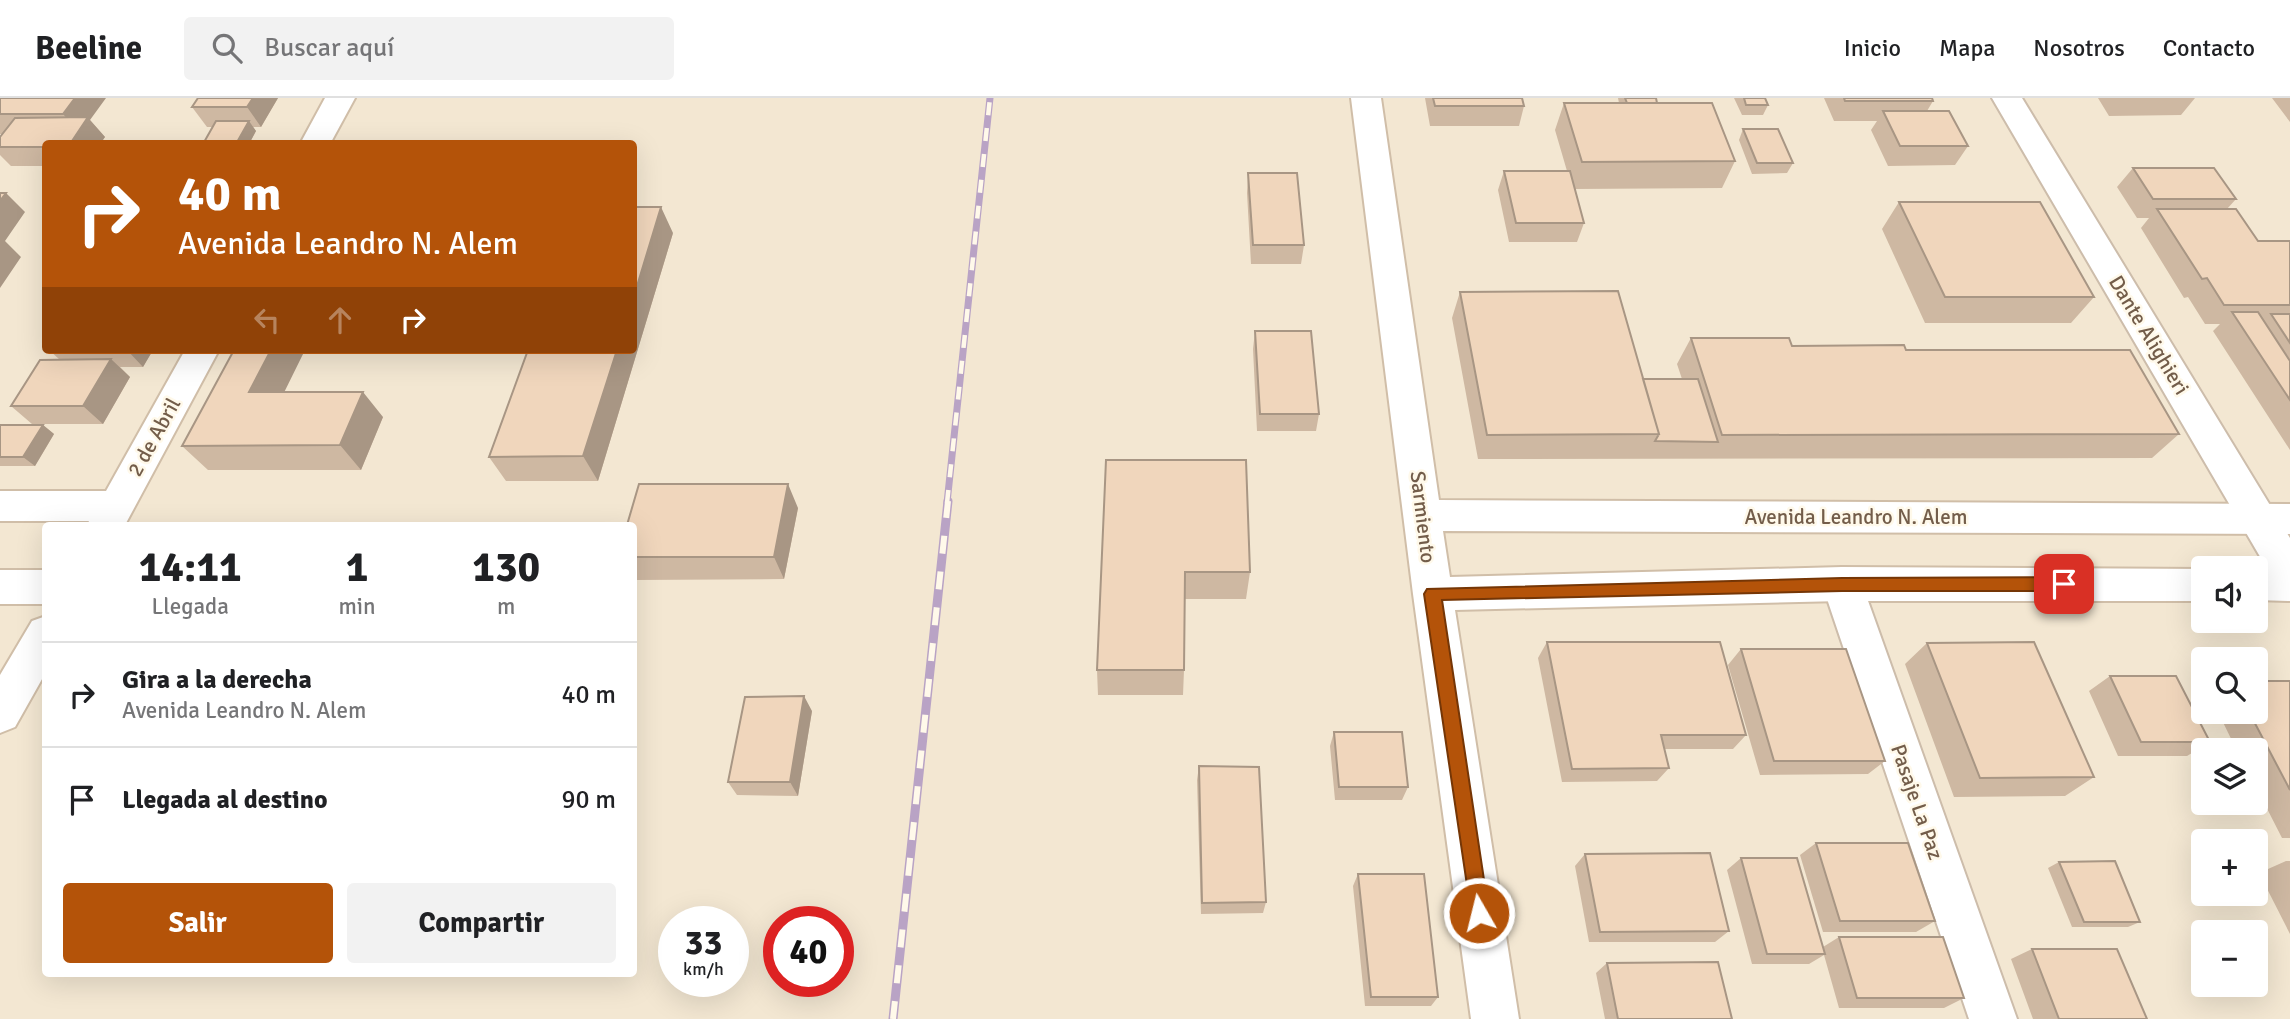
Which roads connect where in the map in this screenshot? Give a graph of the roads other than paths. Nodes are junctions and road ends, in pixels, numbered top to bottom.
1 (340, 98) edge
2 (1366, 98) edge
3 (2007, 98) edge
4 (317, 140) edge
5 (200, 354) edge
6 (0, 506) edge
7 (111, 515) edge
8 (1423, 515) junction
9 (2274, 519) edge
10 (2290, 572) edge
11 (1842, 584) junction
12 (2191, 584) edge
13 (2268, 584) edge
14 (2290, 584) edge
15 (0, 587) edge
16 (42, 587) edge
17 (1433, 594) junction
18 (42, 640) edge
19 (0, 714) edge
20 (1495, 1019) edge
21 (1993, 1019) edge

1 - 4 street
2 - 8 street, Sarmiento
3 - 9 street, Dante Alighieri
5 - 7 street, 2 de Abril
6 - 7 street
8 - 9 street, Avenida Leandro N. Alem
8 - 17 street, Sarmiento
9 - 10 street, Dante Alighieri
11 - 12 street
11 - 17 street
11 - 21 street, Pasaje La Paz
13 - 14 street
15 - 16 street
17 - 20 street, Sarmiento
18 - 19 street

